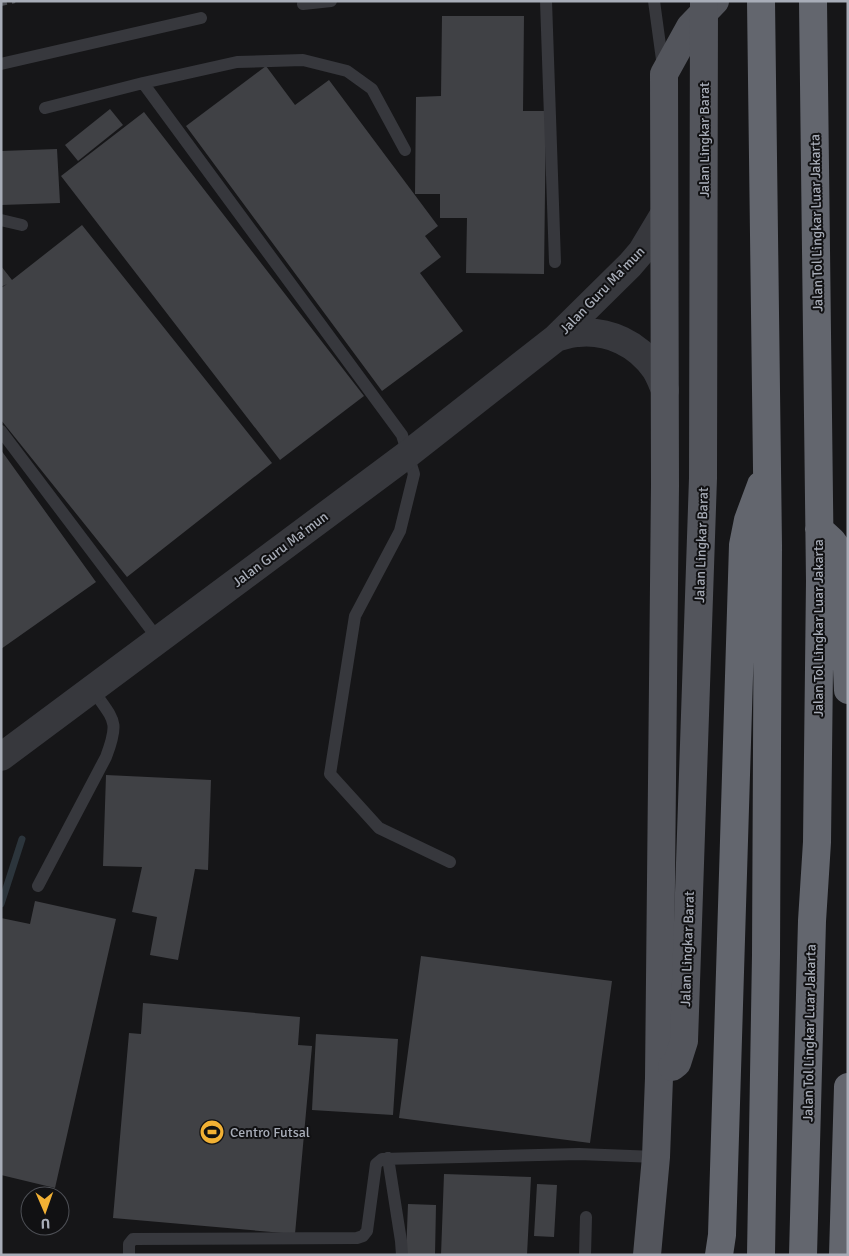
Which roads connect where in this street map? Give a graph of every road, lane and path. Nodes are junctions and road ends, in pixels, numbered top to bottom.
1 (331, 1) edge
2 (546, 1) edge
3 (654, 1) edge
4 (704, 1) edge
5 (715, 1) edge
6 (761, 1) edge
7 (813, 1) edge
8 (303, 4) dead end
9 (201, 18) dead end
10 (1, 64) edge
11 (664, 74) junction
12 (143, 83) junction
13 (45, 108) dead end
14 (405, 150) dead end
15 (663, 216) junction
16 (1, 220) edge
17 (22, 225) dead end
18 (555, 262) dead end
19 (556, 338) junction
20 (665, 390) junction
21 (1, 431) edge
22 (408, 454) junction
23 (767, 467) junction
24 (819, 529) junction
25 (158, 639) junction
26 (93, 690) junction
27 (848, 690) edge
28 (1, 757) edge
29 (450, 862) dead end
30 (38, 886) dead end
31 (665, 1073) junction
32 (848, 1087) edge
33 (656, 1157) junction
34 (388, 1158) junction
35 (586, 1217) dead end
36 (129, 1255) edge
37 (402, 1255) edge
38 (585, 1255) edge
39 (647, 1255) edge
40 (719, 1255) edge
41 (762, 1255) edge
42 (803, 1255) edge
43 (843, 1255) edge

1 - 8 lane
2 - 18 lane
3 - 11 lane
4 - 31 main road, Jalan Lingkar Barat, bridge
5 - 11 main road
6 - 23 highway
7 - 24 highway, Jalan Tol Lingkar Luar Jakarta
9 - 10 lane
11 - 15 main road, Jalan Lingkar Barat
12 - 13 lane
12 - 14 lane
12 - 22 lane
15 - 19 street, Jalan Guru Ma'mun
15 - 20 main road, Jalan Lingkar Barat
16 - 17 lane
19 - 20 street, Jalan Guru Ma'mun
19 - 22 street, Jalan Guru Ma'mun
20 - 31 main road, Jalan Lingkar Barat
21 - 25 lane
22 - 25 street, Jalan Guru Ma'mun
22 - 29 lane
23 - 40 highway
23 - 41 highway
24 - 27 highway
24 - 42 highway, Jalan Tol Lingkar Luar Jakarta
25 - 26 street, Jalan Guru Ma'mun
26 - 28 street, Jalan Guru Ma'mun
26 - 30 lane
31 - 33 main road, Jalan Lingkar Barat
32 - 43 highway
33 - 34 lane
33 - 39 main road, Jalan Lingkar Barat
34 - 36 lane
34 - 37 lane
35 - 38 lane

